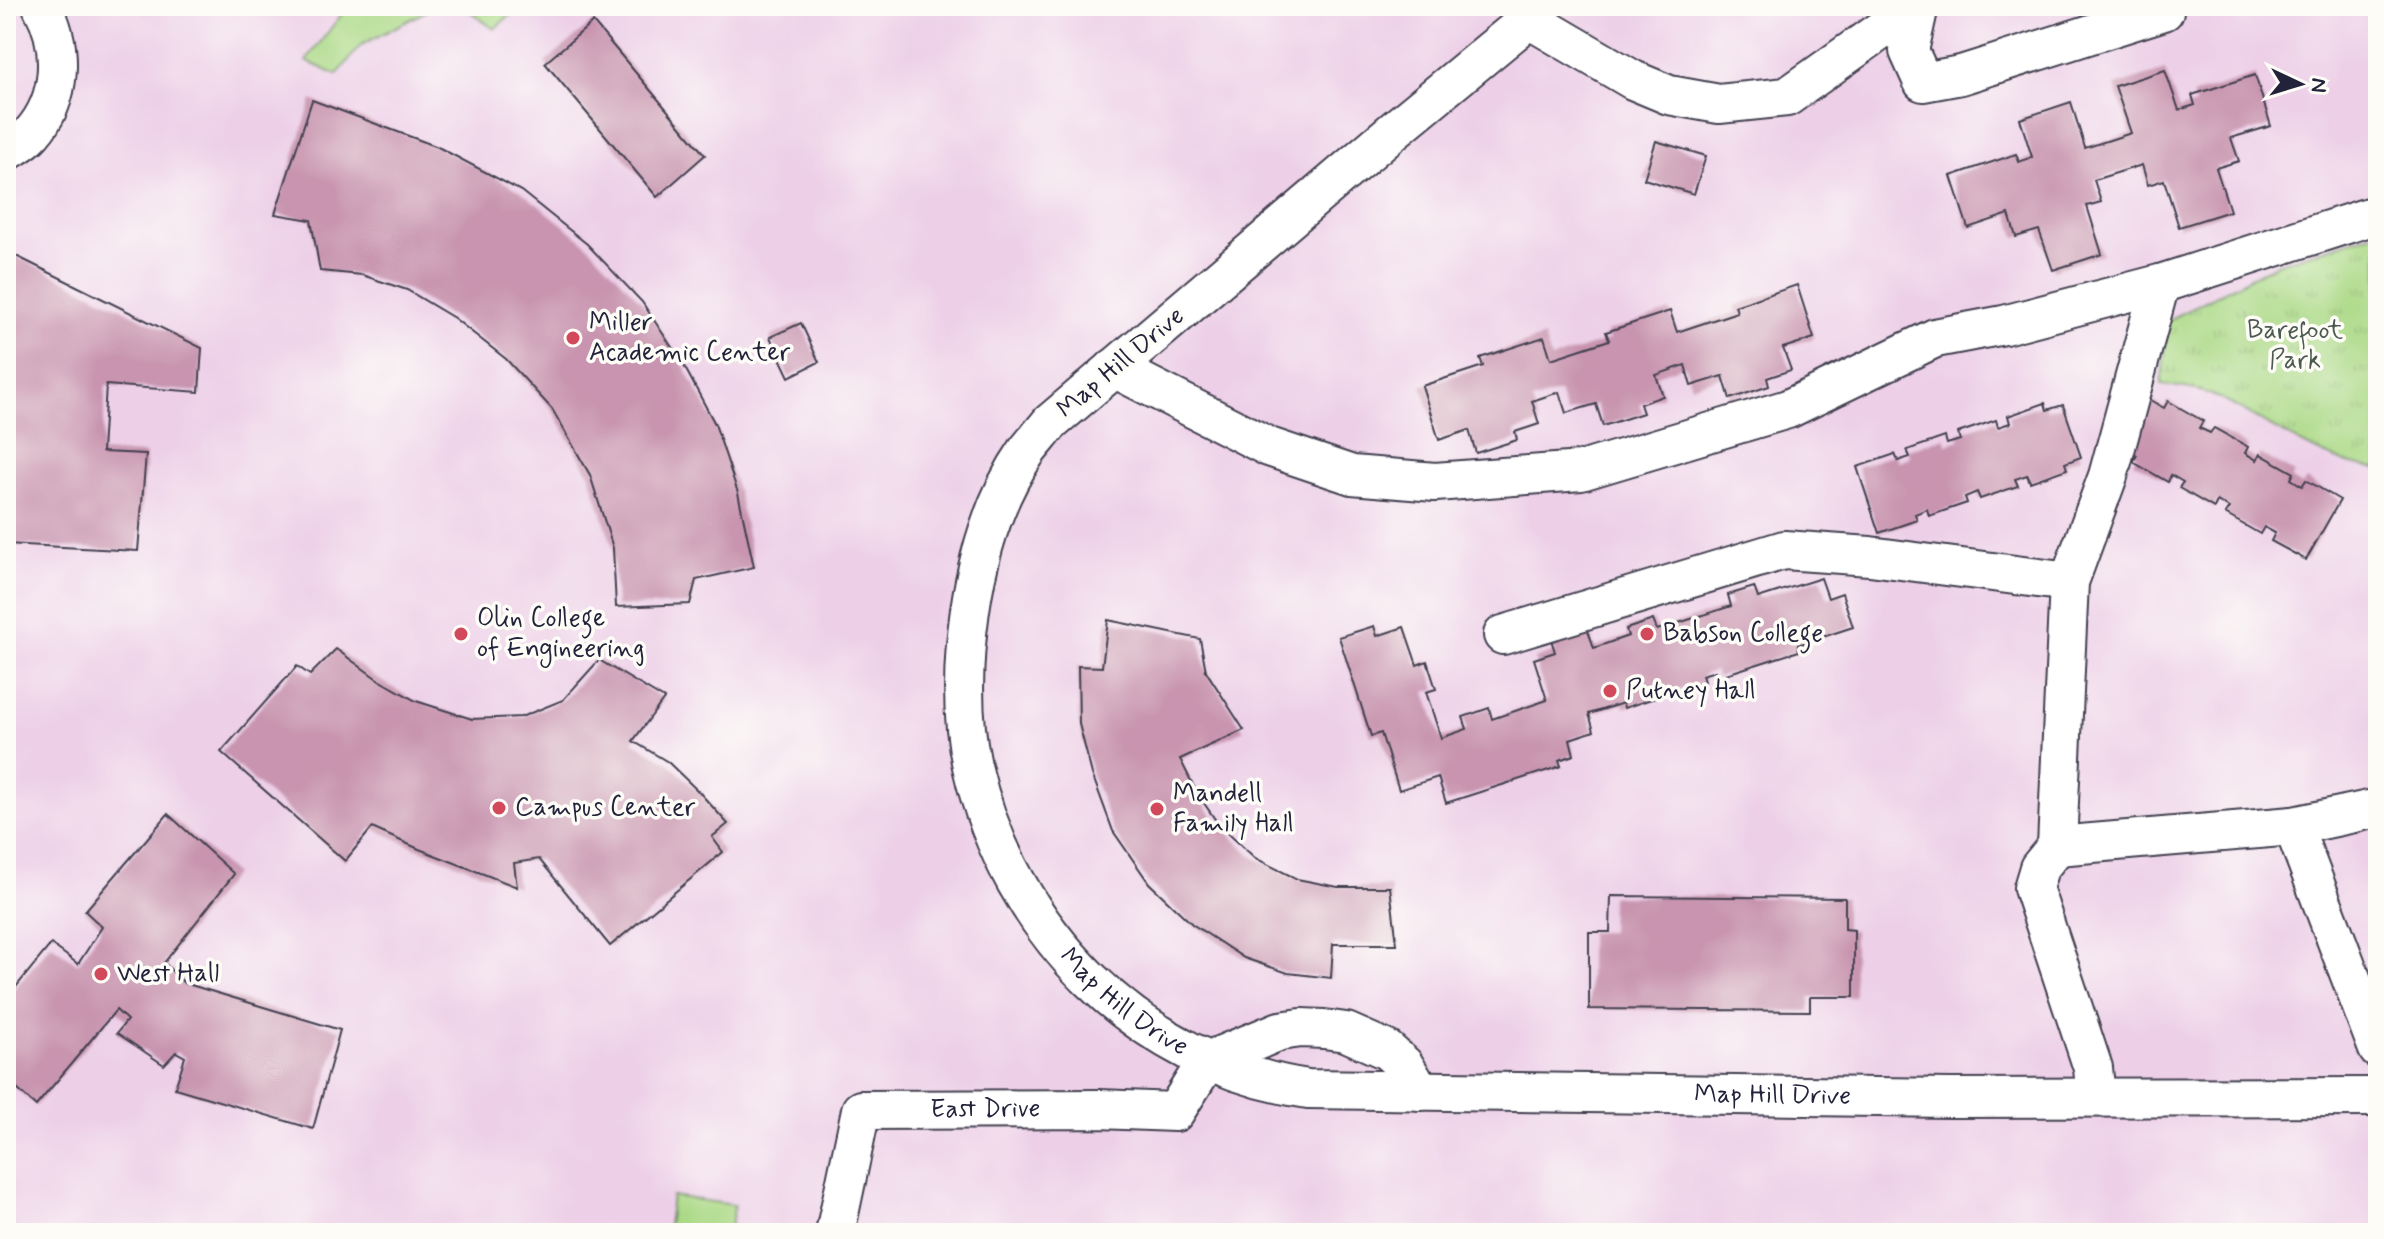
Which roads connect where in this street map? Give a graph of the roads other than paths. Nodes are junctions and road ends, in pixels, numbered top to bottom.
1 (42, 6) edge
2 (1917, 6) edge
3 (2164, 11) dead end
4 (1524, 12) edge
5 (6, 152) edge
6 (2378, 214) edge
7 (2160, 284) junction
8 (1114, 368) junction
9 (2069, 582) junction
10 (1503, 635) dead end
11 (2378, 808) edge
12 (2293, 826) junction
13 (2057, 846) junction
14 (2378, 1049) edge
15 (1207, 1061) junction
16 (1420, 1091) junction
17 (2096, 1097) junction
18 (2378, 1097) edge
19 (835, 1233) edge

1 - 5 street
2 - 3 street
2 - 4 street, Map Hill Drive
4 - 8 street, Map Hill Drive
6 - 7 street
7 - 8 street
7 - 9 street
8 - 15 street, Map Hill Drive
9 - 10 street
9 - 13 street
11 - 12 street
12 - 13 street
12 - 14 street
13 - 17 street
15 - 16 street, Map Hill Drive
15 - 16 street
15 - 19 street, East Drive
16 - 17 street, Map Hill Drive
17 - 18 street, Map Hill Drive

